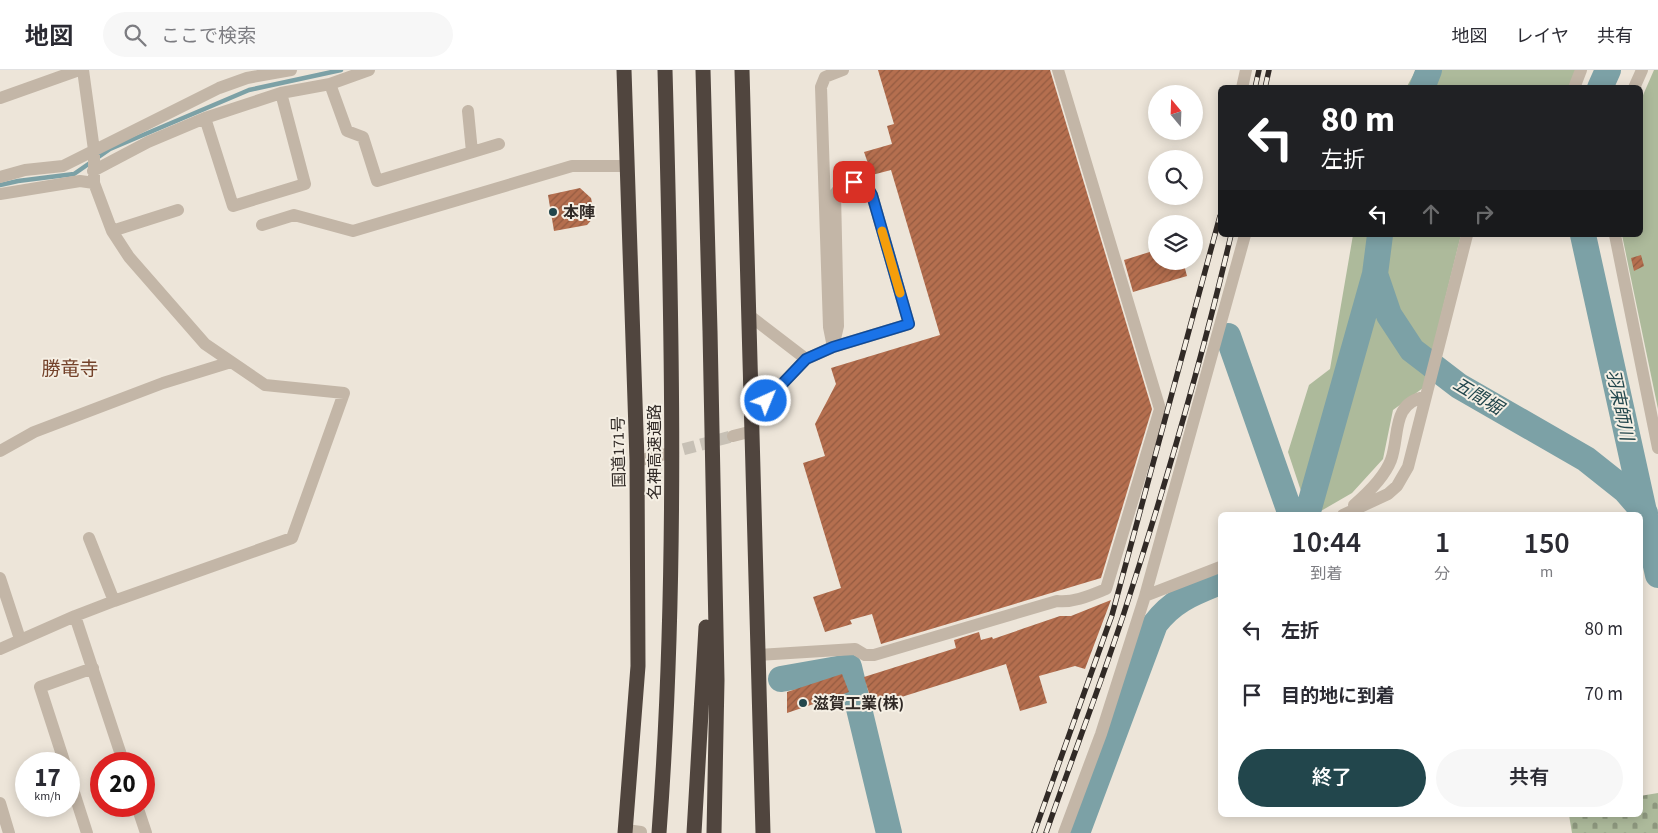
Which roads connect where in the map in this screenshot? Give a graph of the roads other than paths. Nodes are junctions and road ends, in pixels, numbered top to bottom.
1 (79, 70) edge
2 (83, 70) edge
3 (291, 70) edge
4 (369, 70) edge
5 (624, 70) edge
6 (665, 70) edge
7 (703, 70) edge
8 (742, 70) edge
9 (843, 70) edge
10 (1058, 70) edge
11 (1246, 70) edge
12 (1581, 70) edge
13 (1642, 70) edge
14 (330, 84) junction
15 (1243, 85) edge
16 (1575, 85) edge
17 (1635, 85) edge
18 (281, 93) junction
19 (0, 98) edge
20 (468, 111) dead end
21 (205, 118) junction
22 (499, 144) dead end
23 (94, 150) junction
24 (472, 152) junction
25 (626, 166) junction
26 (0, 177) edge
27 (94, 177) junction
28 (0, 194) edge
29 (178, 210) dead end
30 (262, 225) dead end
31 (112, 232) junction
32 (1244, 237) edge
33 (1466, 237) edge
34 (1615, 237) edge
35 (750, 316) junction
36 (710, 331) junction
37 (833, 347) junction
38 (806, 359) junction
39 (231, 362) junction
40 (1425, 397) junction
41 (752, 415) junction
42 (753, 431) junction
43 (733, 436) tunnel mouth
44 (1658, 448) edge
45 (0, 451) edge
46 (666, 454) tunnel mouth
47 (637, 461) junction
48 (1346, 512) edge
49 (1349, 512) edge
50 (89, 538) dead end
51 (1218, 568) edge
52 (0, 578) edge
53 (1145, 596) junction
54 (114, 601) junction
55 (75, 616) junction
56 (20, 639) junction
57 (0, 649) edge
58 (759, 655) junction
59 (93, 668) junction
60 (61, 752) edge
61 (120, 752) edge
62 (0, 803) edge
63 (80, 811) edge
64 (141, 817) edge
65 (630, 831) edge
66 (10, 833) edge
67 (87, 833) edge
68 (146, 833) edge
69 (659, 833) edge
70 (694, 833) edge
71 (714, 833) edge
72 (763, 833) edge
73 (1064, 833) edge

1 - 19 street
2 - 23 street
3 - 23 street
4 - 14 street
5 - 25 highway, 国道171号
6 - 69 highway, 名神高速道路
7 - 36 highway
8 - 35 highway
9 - 37 street
10 - 58 street
11 - 15 street
12 - 16 street
13 - 17 street
14 - 18 street
14 - 24 street
18 - 21 street
18 - 21 street
20 - 24 street
21 - 27 street
22 - 24 street
23 - 26 street
23 - 27 street
25 - 30 street
25 - 47 highway, 国道171号
27 - 28 street
27 - 31 street
29 - 31 street
31 - 39 street
32 - 53 street
33 - 40 street
34 - 44 street
35 - 38 street
35 - 41 highway
36 - 70 highway
36 - 71 highway
37 - 37 street
37 - 38 street
38 - 41 street
39 - 45 street
39 - 54 street
40 - 48 street
40 - 49 street
41 - 42 highway
42 - 43 street
42 - 58 highway
46 - 47 street
47 - 65 highway, 国道171号
50 - 54 street
51 - 53 street
52 - 56 street
53 - 73 street
54 - 55 street
55 - 56 street
55 - 59 street
56 - 57 street
58 - 72 highway
59 - 60 street
59 - 61 street
62 - 66 street
63 - 67 street
64 - 68 street

